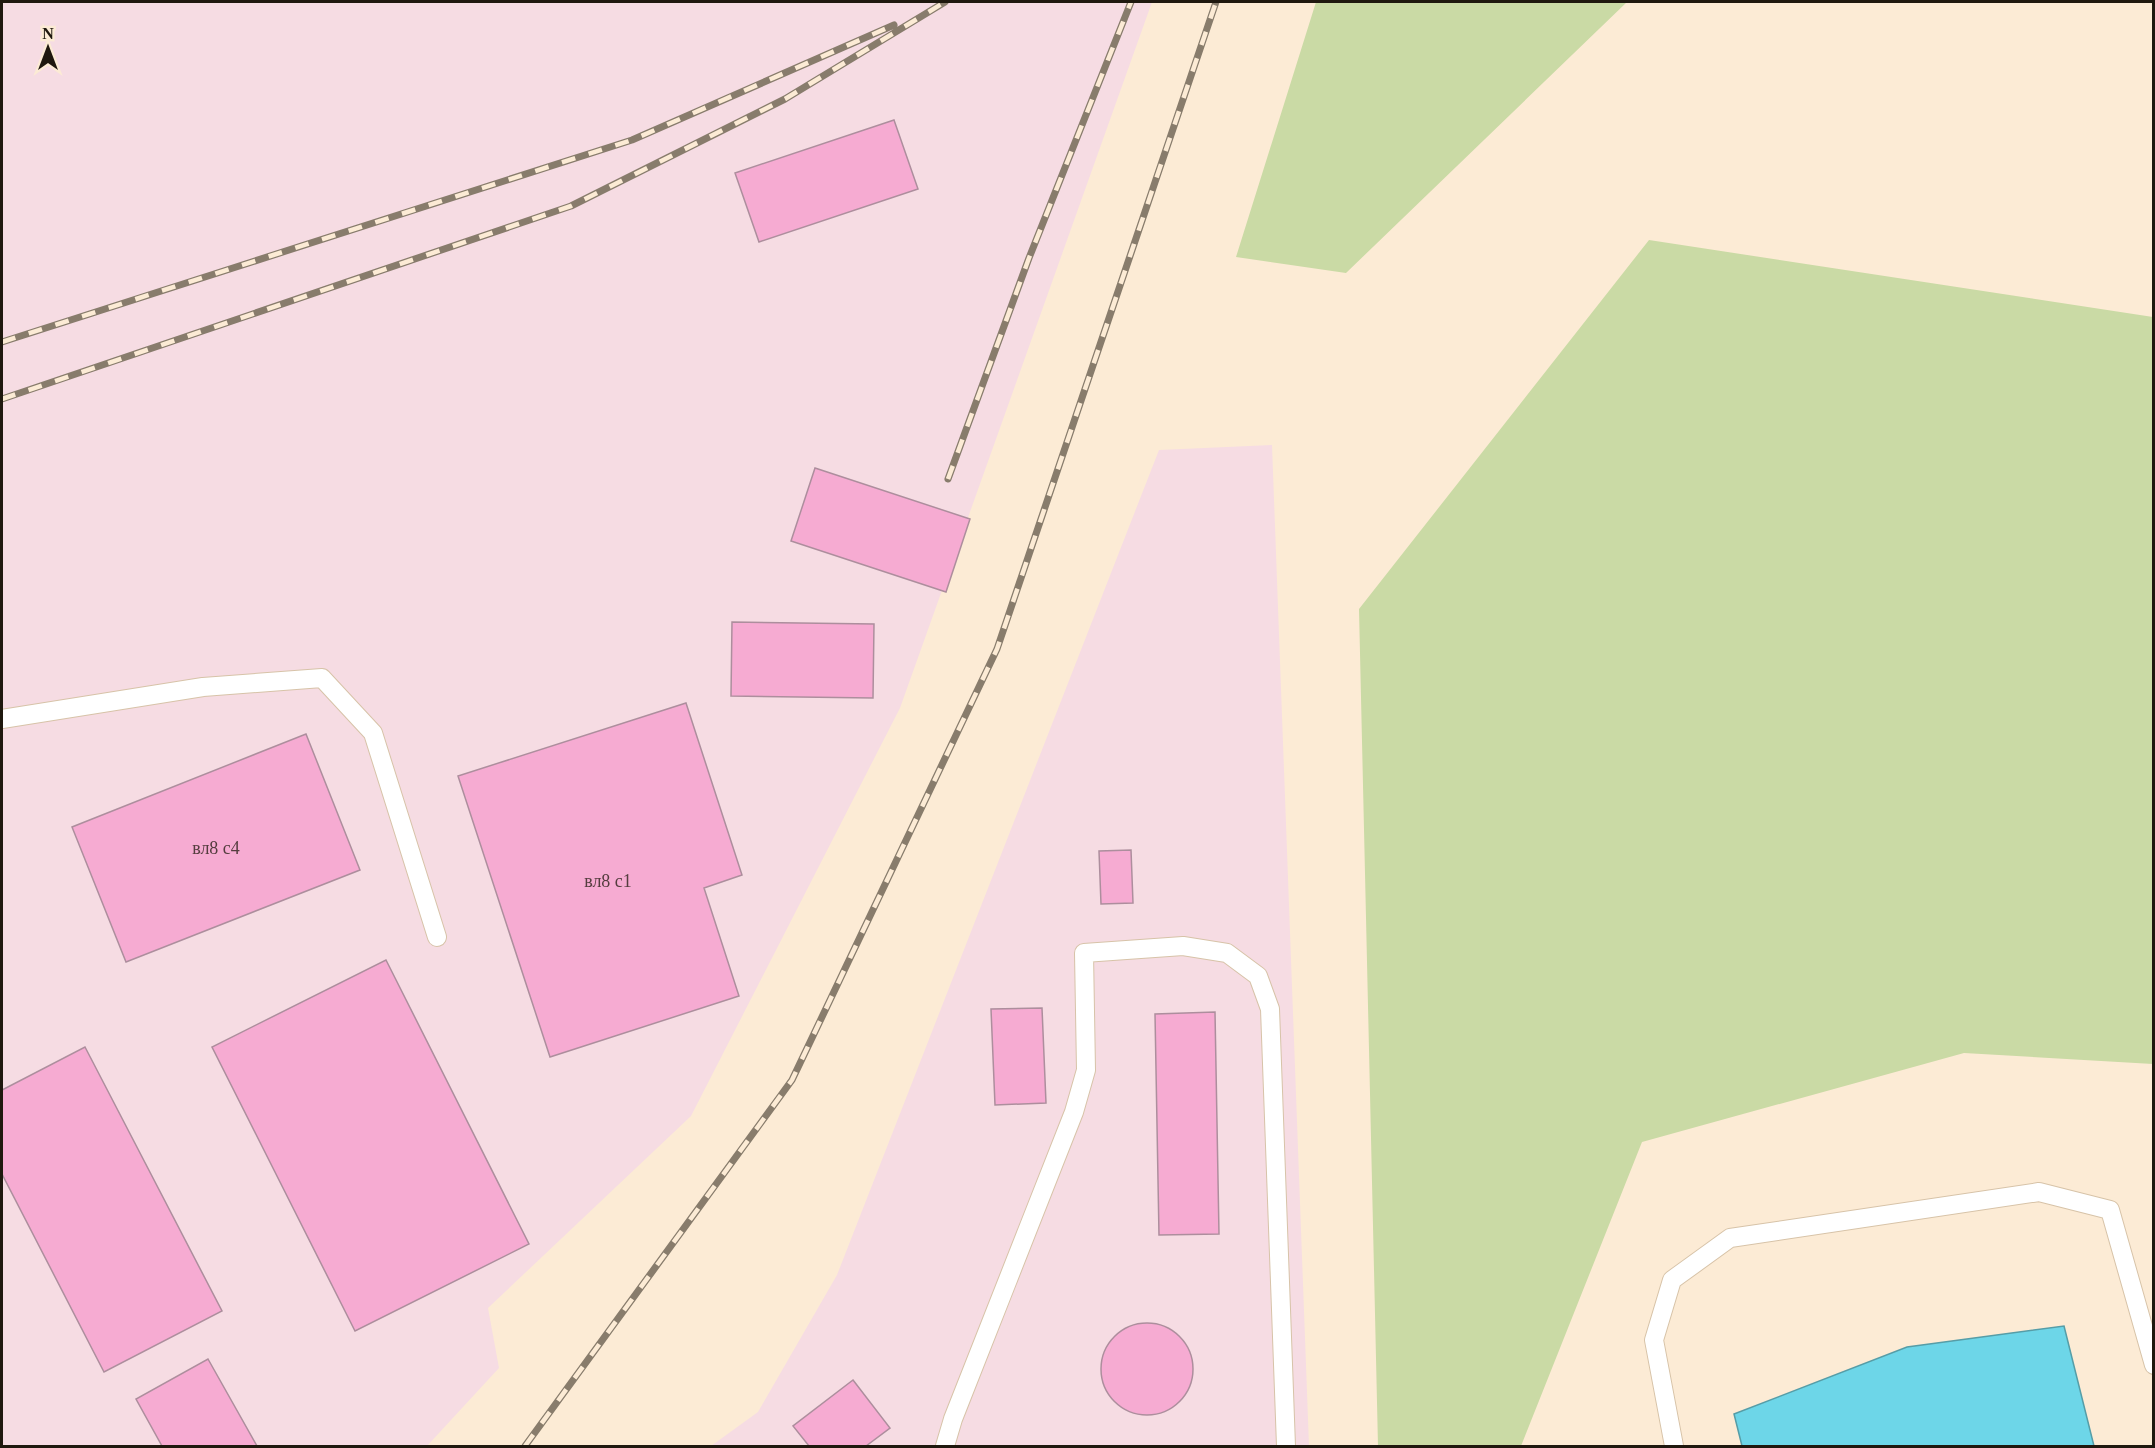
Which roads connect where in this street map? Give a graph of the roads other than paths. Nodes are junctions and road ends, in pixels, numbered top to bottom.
1 (2, 719) edge
2 (437, 937) dead end
3 (2154, 1365) edge
4 (945, 1446) edge
5 (1286, 1446) edge
6 (1674, 1446) edge

1 - 2 lane
3 - 6 lane
4 - 5 lane

